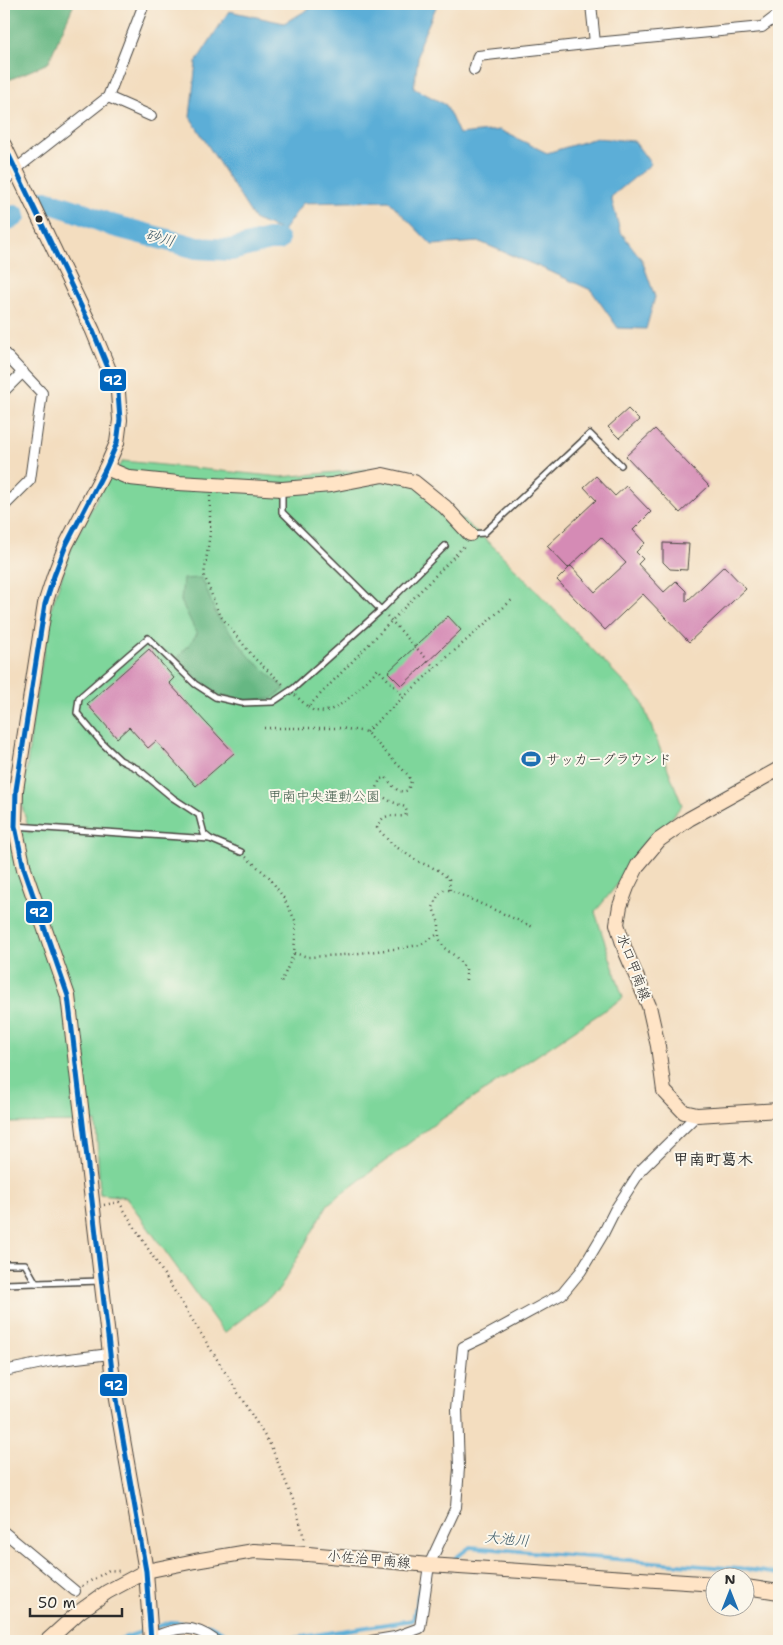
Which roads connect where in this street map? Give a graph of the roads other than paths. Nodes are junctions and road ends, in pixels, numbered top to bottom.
1 (144, 4) edge
2 (591, 4) edge
3 (779, 14) edge
4 (595, 42) junction
5 (474, 70) dead end
6 (108, 97) junction
7 (150, 116) dead end
8 (4, 146) edge
9 (16, 169) junction
10 (4, 182) edge
11 (4, 353) edge
12 (23, 372) junction
13 (4, 391) edge
14 (621, 465) dead end
15 (106, 468) junction
16 (282, 489) junction
17 (4, 506) edge
18 (469, 538) joint
19 (445, 546) dead end
20 (381, 610) junction
21 (779, 768) edge
22 (16, 797) junction
23 (4, 812) edge
24 (15, 826) junction
25 (210, 839) junction
26 (241, 852) road end
27 (779, 1110) edge
28 (697, 1114) junction
29 (4, 1264) edge
30 (101, 1281) junction
31 (36, 1283) junction
32 (4, 1284) edge
33 (110, 1354) junction
34 (4, 1371) edge
35 (4, 1532) edge
36 (429, 1565) junction
37 (146, 1571) junction
38 (706, 1583) edge
39 (756, 1589) edge
40 (75, 1590) road end
41 (779, 1592) edge
42 (151, 1639) edge
43 (47, 1641) edge
44 (216, 1641) edge
45 (370, 1641) edge

1 - 6 street
2 - 4 street
3 - 4 street
4 - 5 street
6 - 7 street
6 - 9 street
8 - 9 street
9 - 10 street
9 - 15 street
11 - 12 street
12 - 13 street
12 - 17 street
14 - 18 lane
15 - 16 street
15 - 22 street
16 - 18 street
16 - 20 lane
19 - 20 lane
20 - 25 lane
21 - 28 street, 水口甲南線
22 - 23 street
22 - 24 street
24 - 25 lane
24 - 30 street
25 - 26 lane
27 - 28 street, 水口甲南線
28 - 36 street
29 - 31 lane
30 - 31 lane
30 - 33 street
31 - 32 lane
33 - 34 street
33 - 37 street
35 - 40 street
36 - 37 street, 小佐治甲南線
36 - 38 street, 小佐治甲南線
36 - 45 street
37 - 42 street
37 - 43 street, 小佐治甲南線
39 - 41 street
42 - 44 street

